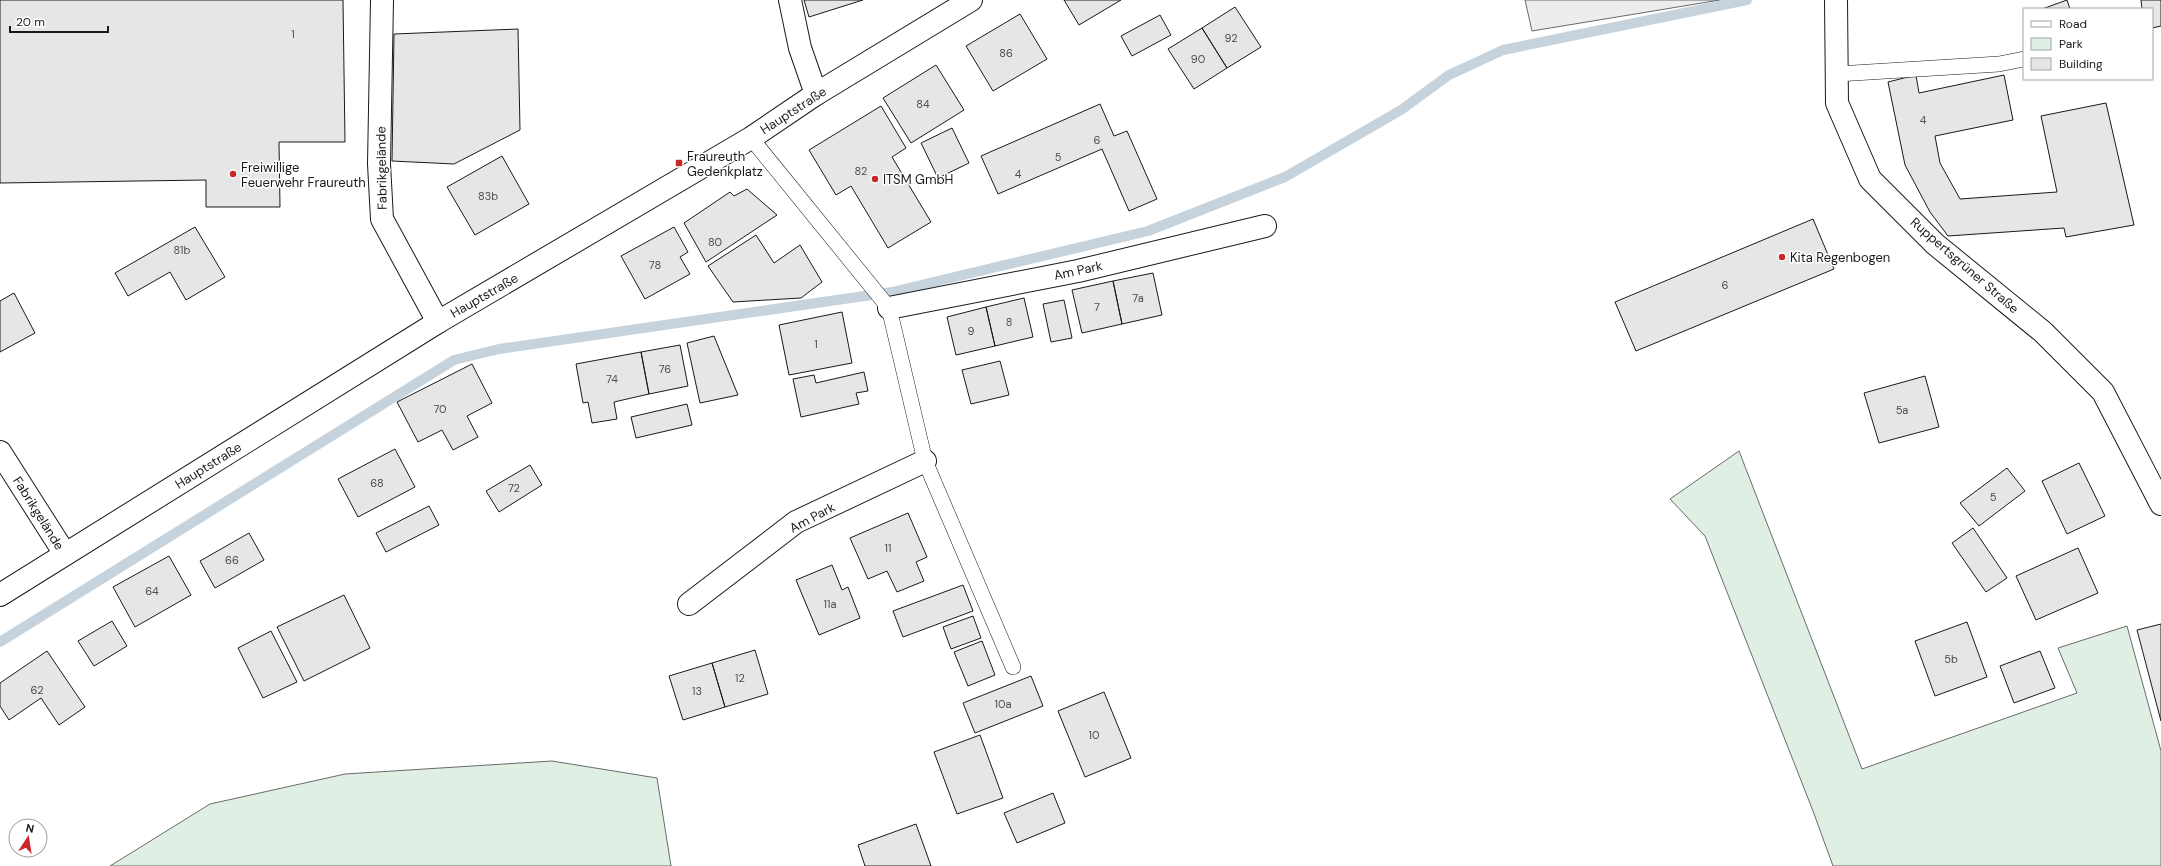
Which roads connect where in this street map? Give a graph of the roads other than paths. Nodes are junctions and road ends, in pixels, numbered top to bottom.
1 (382, 0) edge
2 (790, 0) edge
3 (971, 0) edge
4 (1836, 0) edge
5 (2023, 59) edge
6 (1837, 74) junction
7 (816, 94) junction
8 (751, 138) junction
9 (1266, 226) dead end
10 (889, 308) junction
11 (438, 322) junction
12 (0, 452) edge
13 (925, 461) junction
14 (2161, 504) edge
15 (65, 554) junction
16 (0, 595) edge
17 (689, 604) dead end
18 (1013, 667) dead end

1 - 11 street, Fabrikgelände
2 - 7 street
3 - 7 street, Hauptstraße
4 - 6 street, Ruppertsgrüner Straße
5 - 6 lane
6 - 14 street, Ruppertsgrüner Straße
7 - 8 street, Hauptstraße
8 - 10 lane
8 - 11 street, Hauptstraße
9 - 10 street, Am Park
10 - 13 lane
11 - 15 street, Hauptstraße
12 - 15 street, Fabrikgelände
13 - 17 street, Am Park
13 - 18 lane
15 - 16 street, Hauptstraße

